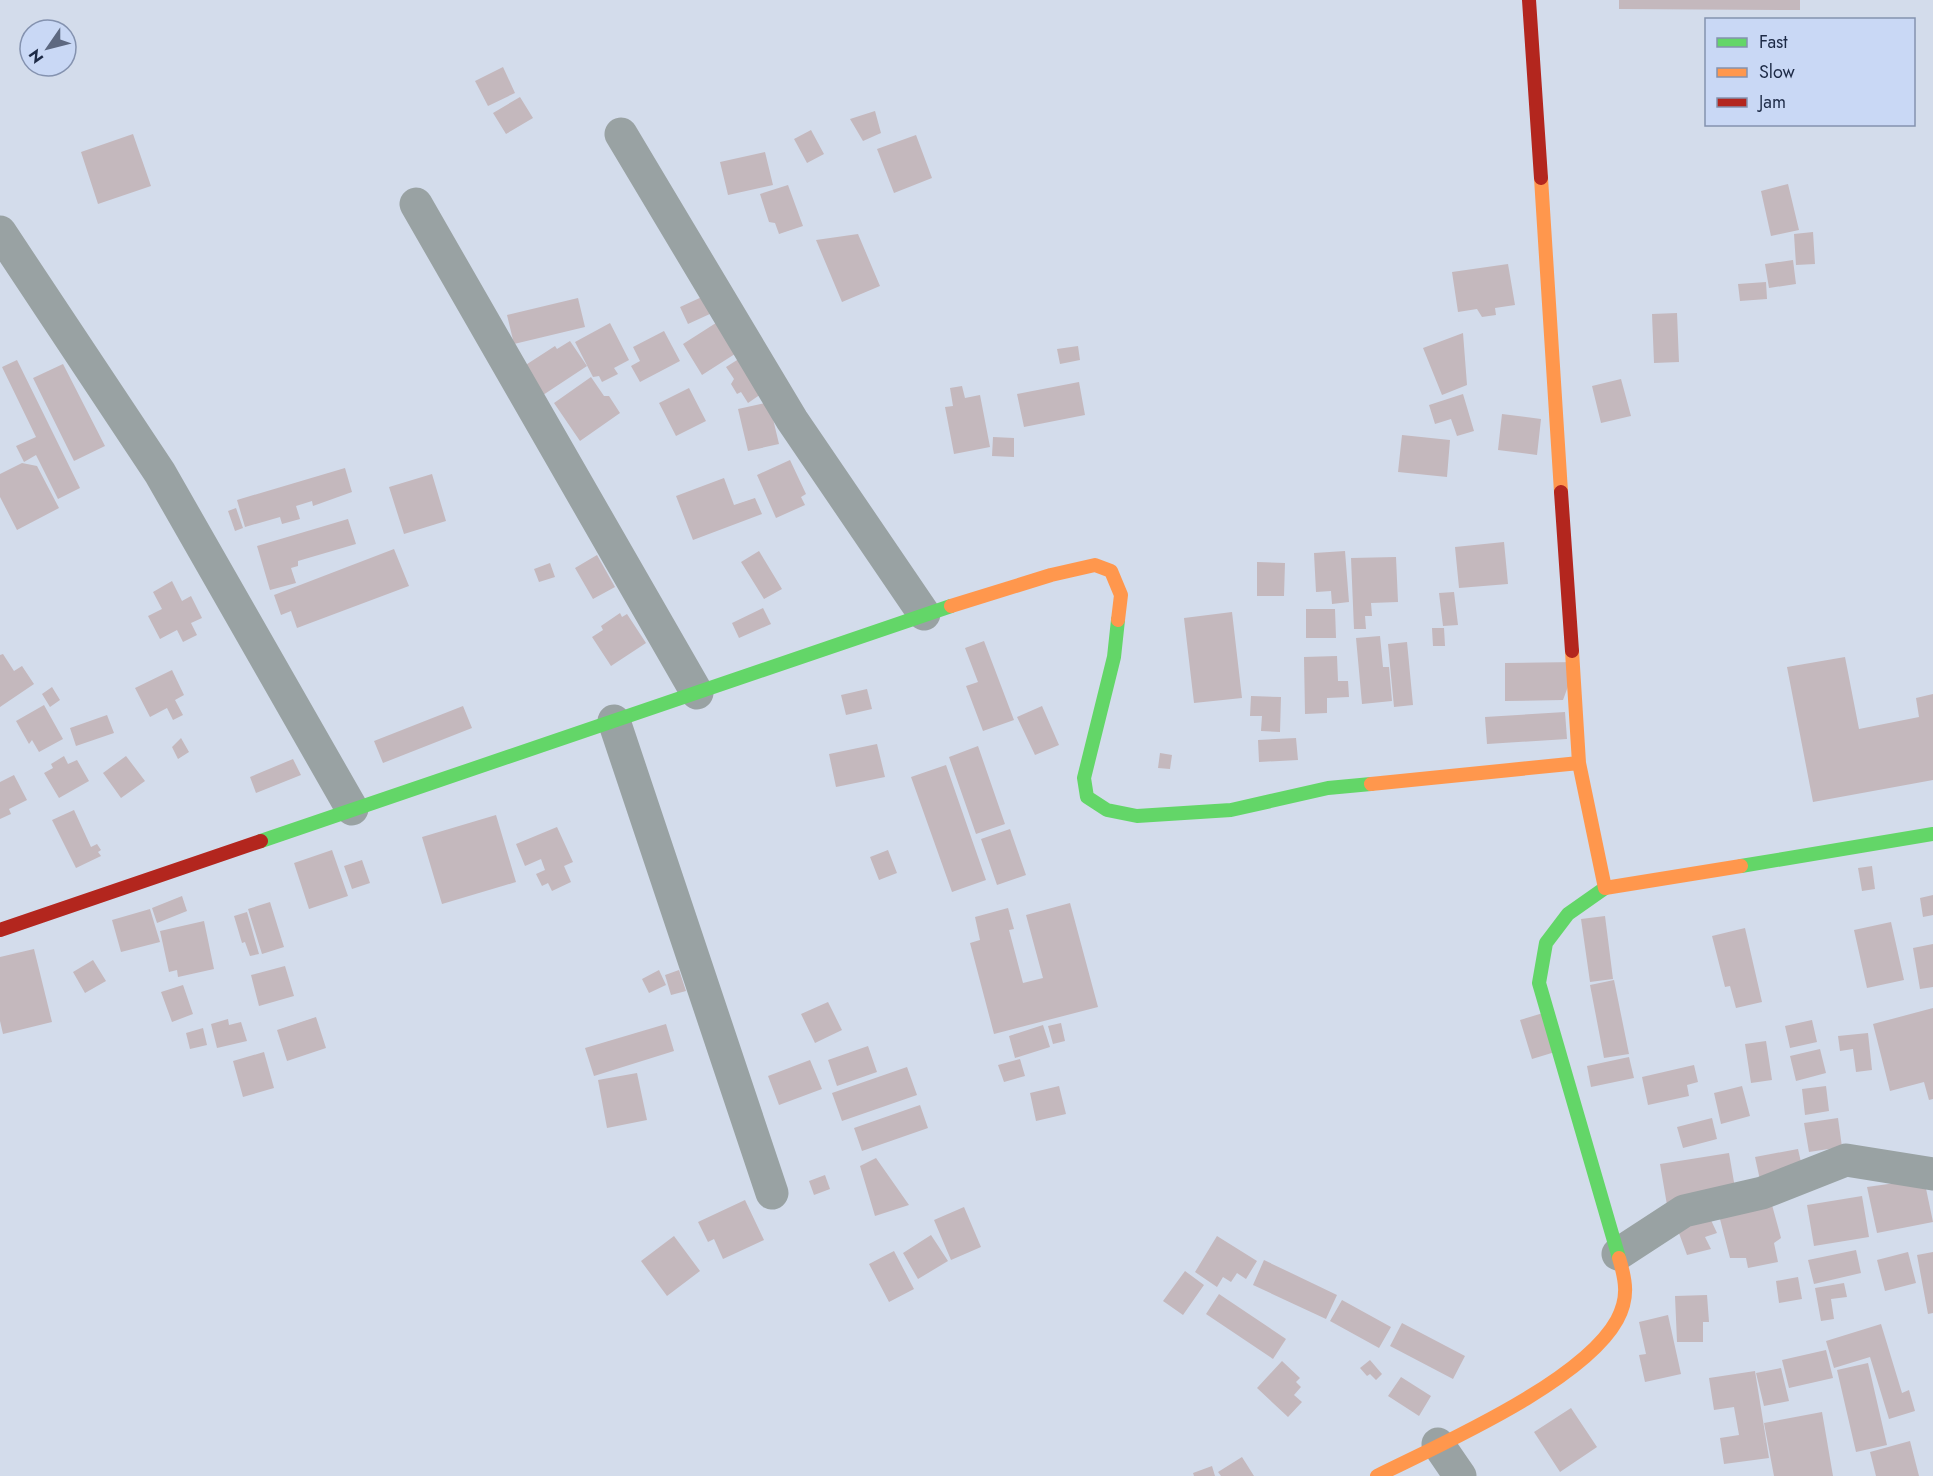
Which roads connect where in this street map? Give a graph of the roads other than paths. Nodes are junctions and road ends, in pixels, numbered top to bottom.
1 (1529, 0) edge
2 (621, 134) dead end
3 (416, 204) dead end
4 (0, 232) edge
5 (924, 614) junction
6 (698, 693) junction
7 (614, 721) junction
8 (1579, 763) junction
9 (352, 808) junction
10 (1933, 834) edge
11 (1605, 888) junction
12 (0, 930) edge
13 (1933, 1174) edge
14 (772, 1194) dead end
15 (1618, 1254) junction
16 (1437, 1444) junction
17 (1377, 1476) edge
18 (1460, 1476) edge

1 - 8 street
2 - 5 street
3 - 6 street
4 - 9 street
5 - 6 street
5 - 8 street
6 - 7 street
7 - 9 street
7 - 14 street
8 - 11 street
9 - 12 street
10 - 11 street
11 - 15 street
13 - 15 street
15 - 16 street
16 - 17 street
16 - 18 street

